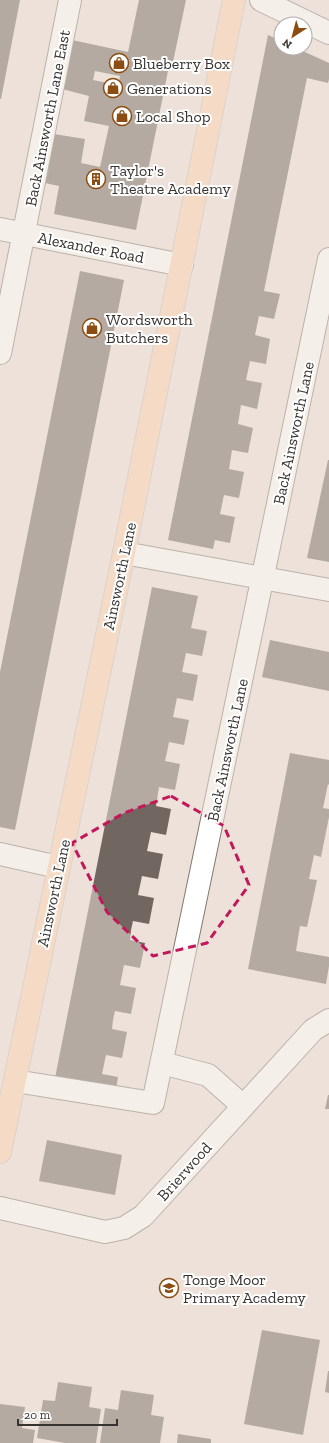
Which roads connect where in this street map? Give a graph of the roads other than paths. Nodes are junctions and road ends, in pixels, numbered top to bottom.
1 (70, 0) edge
2 (234, 0) edge
3 (262, 0) edge
4 (329, 32) edge
5 (0, 229) edge
6 (24, 234) junction
7 (329, 259) edge
8 (182, 265) junction
9 (0, 353) edge
10 (124, 552) junction
11 (263, 578) junction
12 (329, 590) edge
13 (0, 854) edge
14 (58, 867) junction
15 (329, 1020) edge
16 (162, 1063) junction
17 (15, 1081) junction
18 (243, 1106) junction
19 (0, 1152) edge
20 (0, 1208) edge

1 - 6 street, Back Ainsworth Lane East
2 - 8 main road, Ainsworth Lane
3 - 4 street
5 - 6 street, Alexander Road
6 - 8 street, Alexander Road
6 - 9 street, Back Ainsworth Lane East
7 - 11 street, Back Ainsworth Lane
8 - 10 main road, Ainsworth Lane
10 - 11 street
10 - 14 main road, Ainsworth Lane
11 - 12 street
11 - 16 street, Back Ainsworth Lane
13 - 14 street
14 - 17 main road, Ainsworth Lane
15 - 18 street, Brierwood
16 - 17 street, Back Ainsworth Lane
16 - 18 street
17 - 19 main road, Ainsworth Lane
18 - 20 street, Brierwood

